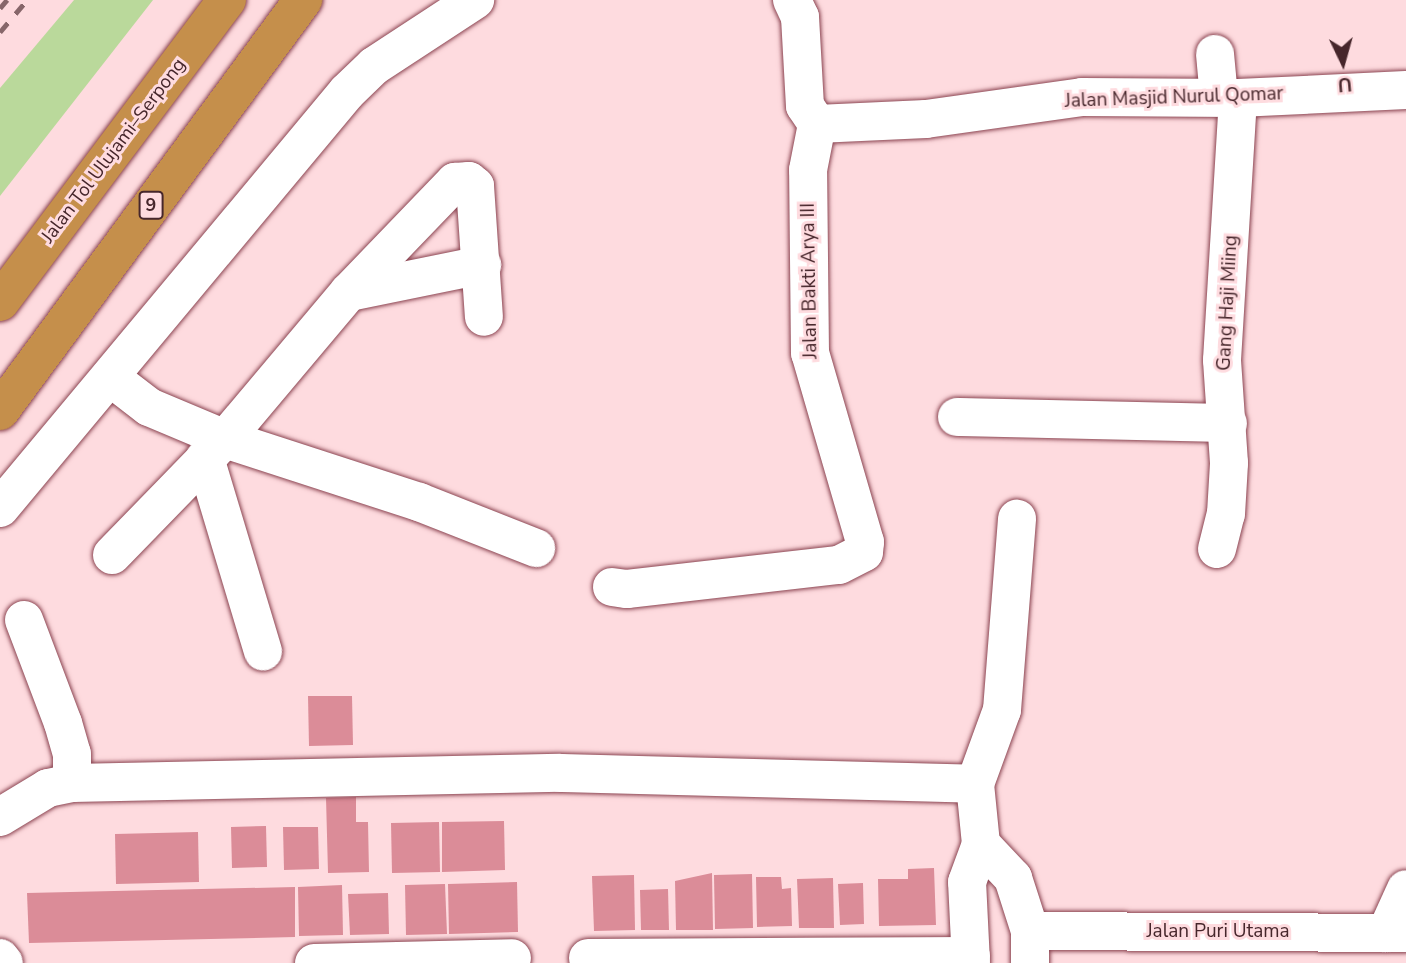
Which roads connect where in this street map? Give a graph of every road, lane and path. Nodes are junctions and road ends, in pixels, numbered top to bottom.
1 (227, 0) edge
2 (303, 0) edge
3 (475, 0) edge
4 (792, 0) edge
5 (1215, 54) dead end
6 (1406, 90) edge
7 (1228, 97) junction
8 (817, 124) junction
9 (482, 265) junction
10 (349, 292) junction
11 (0, 302) edge
12 (484, 317) dead end
13 (110, 377) junction
14 (0, 411) edge
15 (957, 417) dead end
16 (1228, 423) junction
17 (215, 449) junction
18 (0, 508) edge
19 (1017, 519) dead end
20 (536, 548) dead end
21 (1217, 549) dead end
22 (112, 555) dead end
23 (612, 587) dead end
24 (24, 620) dead end
25 (263, 651) dead end
26 (72, 783) junction
27 (975, 784) junction
28 (0, 817) edge
29 (981, 844) junction
30 (1406, 889) edge
31 (1396, 933) edge
32 (1030, 947) edge
33 (0, 958) edge
34 (512, 958) dead end
35 (587, 958) dead end
36 (971, 960) edge
37 (4, 963) edge
38 (314, 963) edge

1 - 11 highway, Jalan Tol Ulujami–Serpong
2 - 14 highway, 9
3 - 13 street
4 - 8 street
5 - 7 street, Gang Haji Miing
6 - 7 street, Jalan Masjid Nurul Qomar
7 - 8 street, Jalan Masjid Nurul Qomar
7 - 16 street, Gang Haji Miing
8 - 23 street, Jalan Bakti Arya III
9 - 10 street
9 - 10 street
9 - 12 street
10 - 17 street
13 - 17 street
13 - 18 street
15 - 16 street
16 - 21 street, Gang Haji Miing
17 - 20 street
17 - 22 street
17 - 25 street
19 - 27 street
24 - 26 street
26 - 27 street
26 - 28 street
27 - 29 street
29 - 32 street
29 - 36 street
30 - 31 street
31 - 32 street, Jalan Puri Utama
33 - 37 street
34 - 38 street
35 - 36 street

